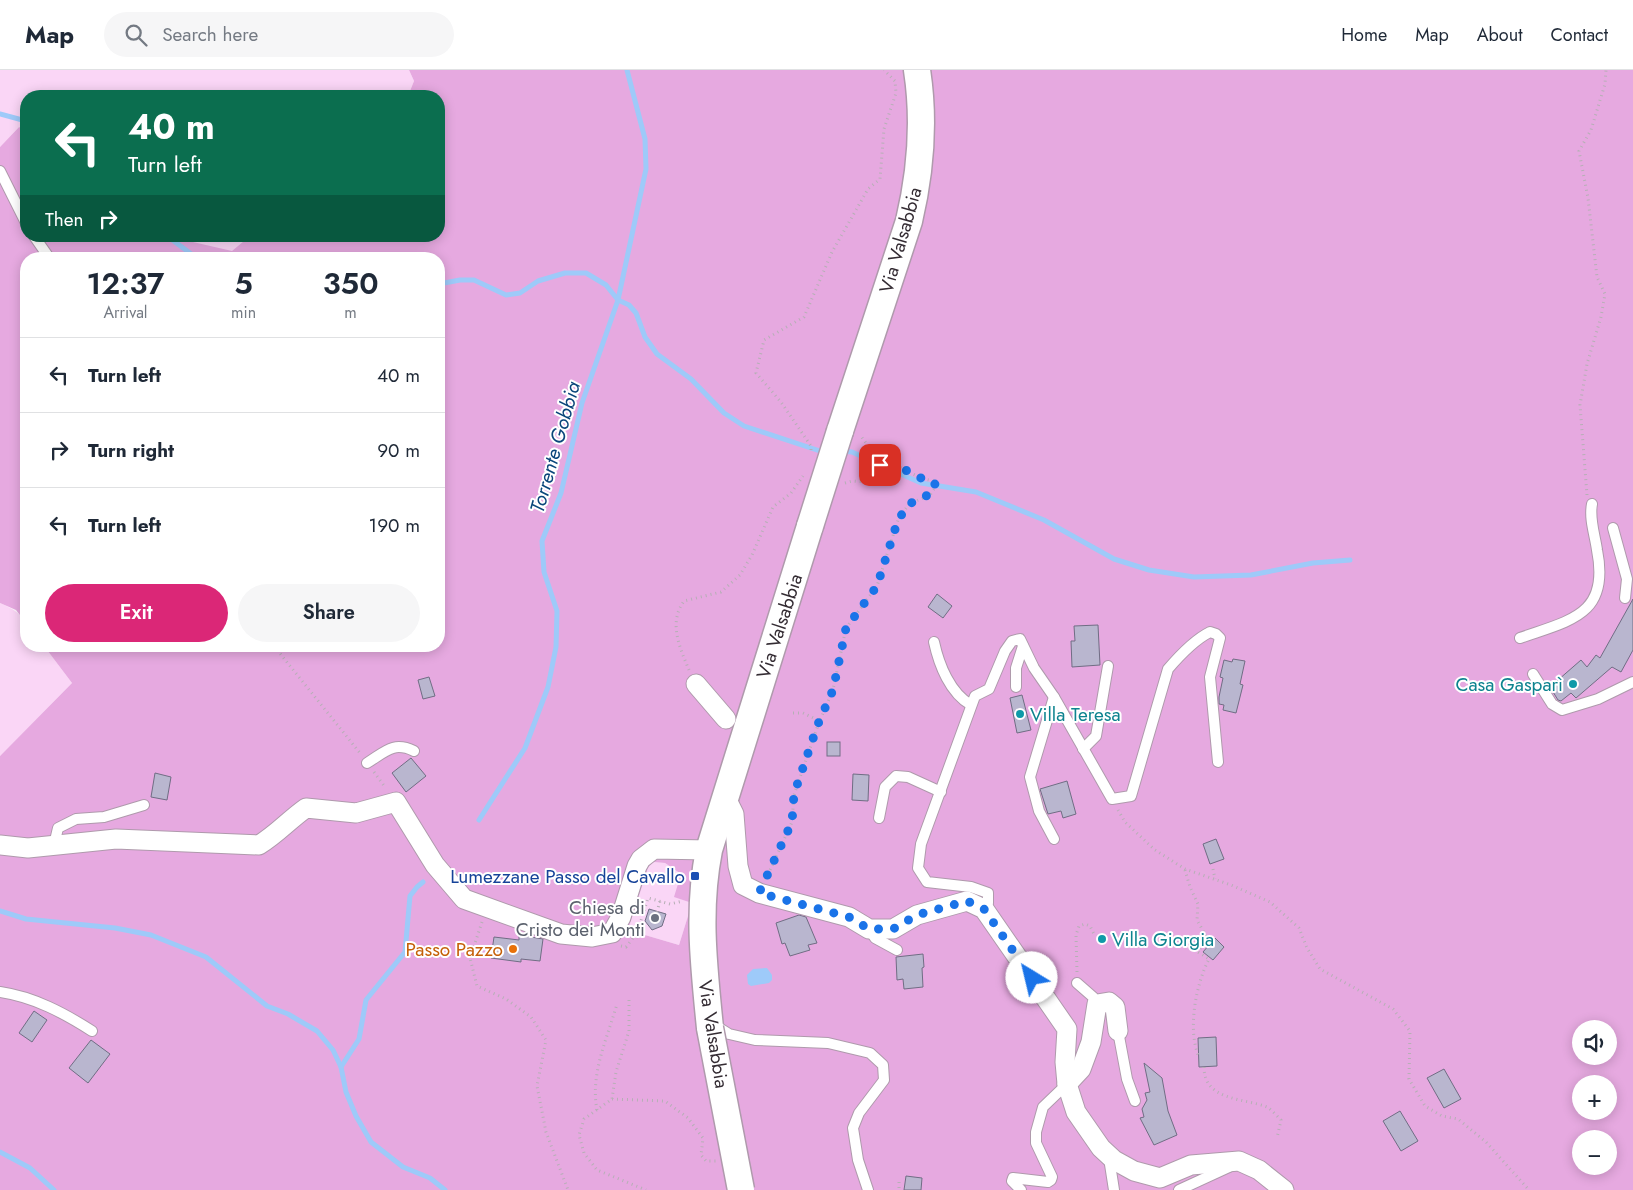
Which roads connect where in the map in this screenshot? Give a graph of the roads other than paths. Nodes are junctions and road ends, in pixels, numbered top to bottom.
1 (917, 70) edge
2 (0, 171) edge
3 (20, 211) edge
4 (1589, 500) road end
5 (1612, 528) dead end
6 (1625, 598) dead end
7 (1520, 638) dead end
8 (934, 642) dead end
9 (1023, 646) junction
10 (1108, 666) dead end
11 (1533, 674) dead end
12 (1633, 682) edge
13 (696, 684) road end
14 (1016, 687) dead end
15 (1054, 697) junction
16 (971, 705) junction
17 (726, 719) dead end
18 (1083, 749) junction
19 (414, 752) dead end
20 (1218, 762) dead end
21 (367, 763) road end
22 (941, 792) junction
23 (725, 796) junction
24 (144, 805) dead end
25 (879, 818) dead end
26 (1054, 839) dead end
27 (0, 845) edge
28 (54, 845) junction
29 (708, 850) junction
30 (984, 909) junction
31 (869, 929) junction
32 (897, 950) dead end
33 (1077, 983) road end
34 (0, 992) edge
35 (21, 996) junction
36 (1097, 1004) junction
37 (31, 1007) dead end
38 (710, 1025) junction
39 (92, 1031) dead end
40 (1118, 1031) joint
41 (1067, 1084) junction
42 (1135, 1101) dead end
43 (1108, 1154) junction
44 (1239, 1162) junction
45 (741, 1190) edge
46 (868, 1190) edge
47 (1021, 1190) edge
48 (1114, 1190) edge
49 (1179, 1190) edge
50 (1284, 1190) edge

1 - 23 main road, Via Valsabbia, bridge
2 - 3 lane
4 - 7 lane
5 - 6 lane
8 - 16 lane
9 - 14 lane
9 - 15 lane
9 - 16 lane
10 - 18 lane
11 - 12 lane
13 - 17 street
15 - 18 lane
15 - 26 lane
16 - 22 lane
18 - 20 lane
19 - 21 lane
22 - 25 lane
22 - 30 lane
23 - 29 main road, Via Valsabbia
23 - 31 street
24 - 28 lane
27 - 28 street
28 - 29 street
29 - 38 main road, Via Valsabbia
30 - 31 street
30 - 41 street
31 - 32 lane
33 - 36 lane
34 - 35 lane
35 - 37 lane
35 - 39 lane
36 - 40 street
36 - 41 street
38 - 45 main road, Via Valsabbia, bridge
38 - 46 lane
40 - 42 lane
41 - 43 street
41 - 47 lane
43 - 44 street
43 - 48 lane
44 - 49 lane
44 - 50 street

